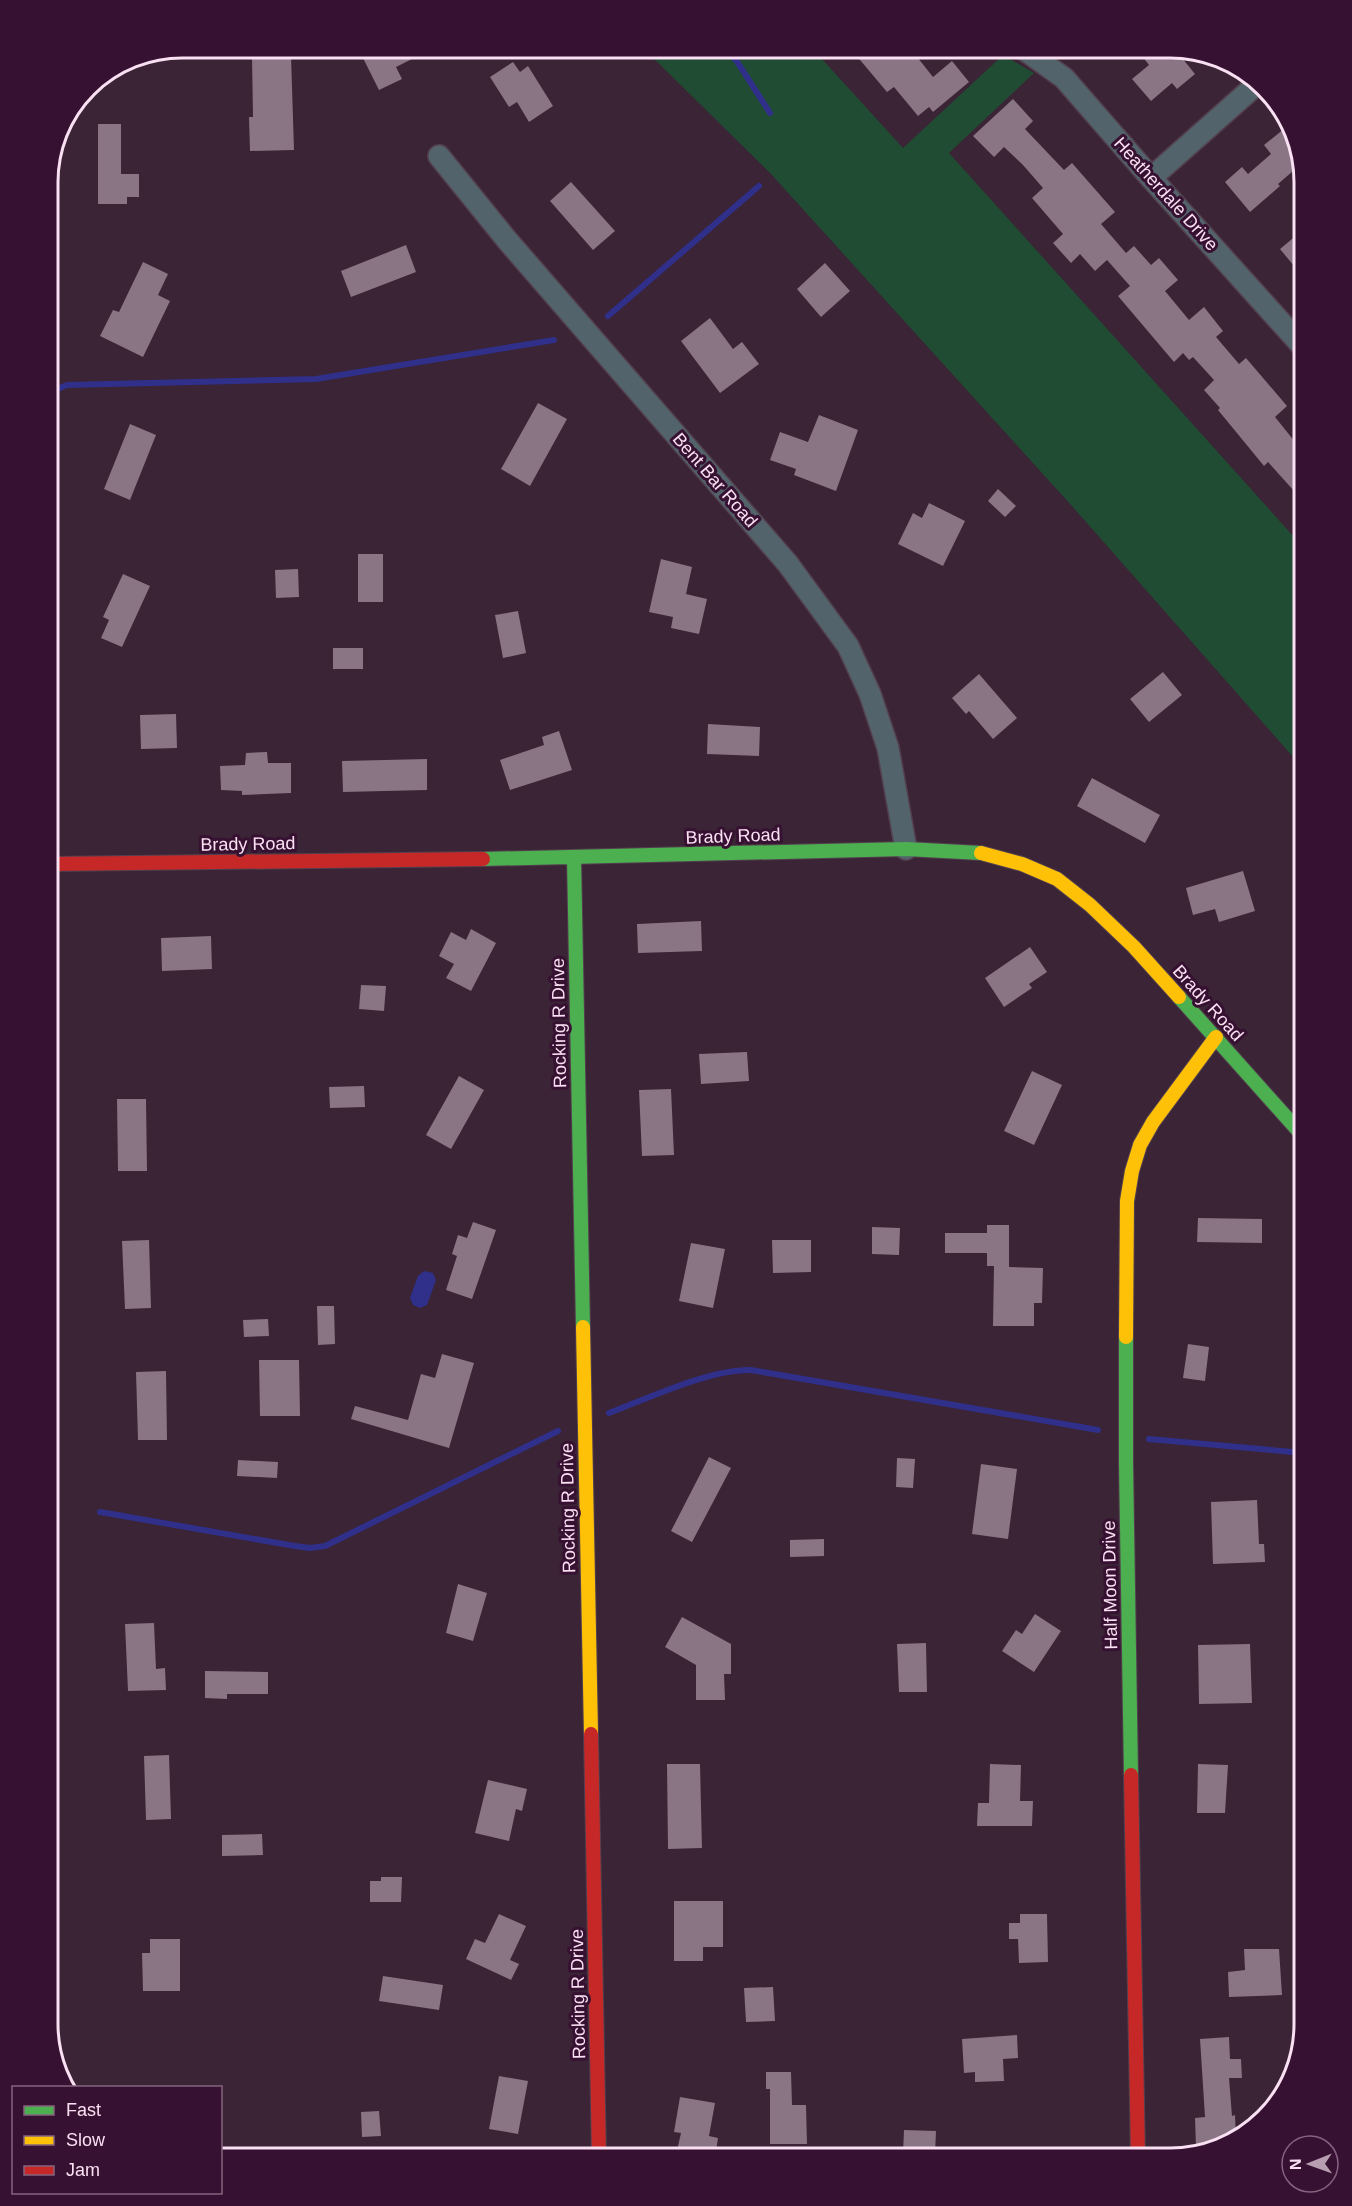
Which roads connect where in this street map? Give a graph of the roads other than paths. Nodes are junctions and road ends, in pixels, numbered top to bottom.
1 (1037, 59) edge
2 (1251, 89) edge
3 (439, 156) dead end
4 (1151, 178) junction
5 (1294, 337) edge
6 (906, 849) junction
7 (574, 858) junction
8 (59, 864) edge
9 (1216, 1037) junction
10 (1294, 1126) edge
11 (599, 2147) edge
12 (1138, 2148) edge

1 - 4 street, Heatherdale Drive
2 - 4 street
3 - 6 street, Bent Bar Road
4 - 5 street, Heatherdale Drive
6 - 7 street, Brady Road
6 - 9 street, Brady Road
7 - 8 street, Brady Road
7 - 11 street, Rocking R Drive
9 - 10 street, Brady Road
9 - 12 street, Half Moon Drive

